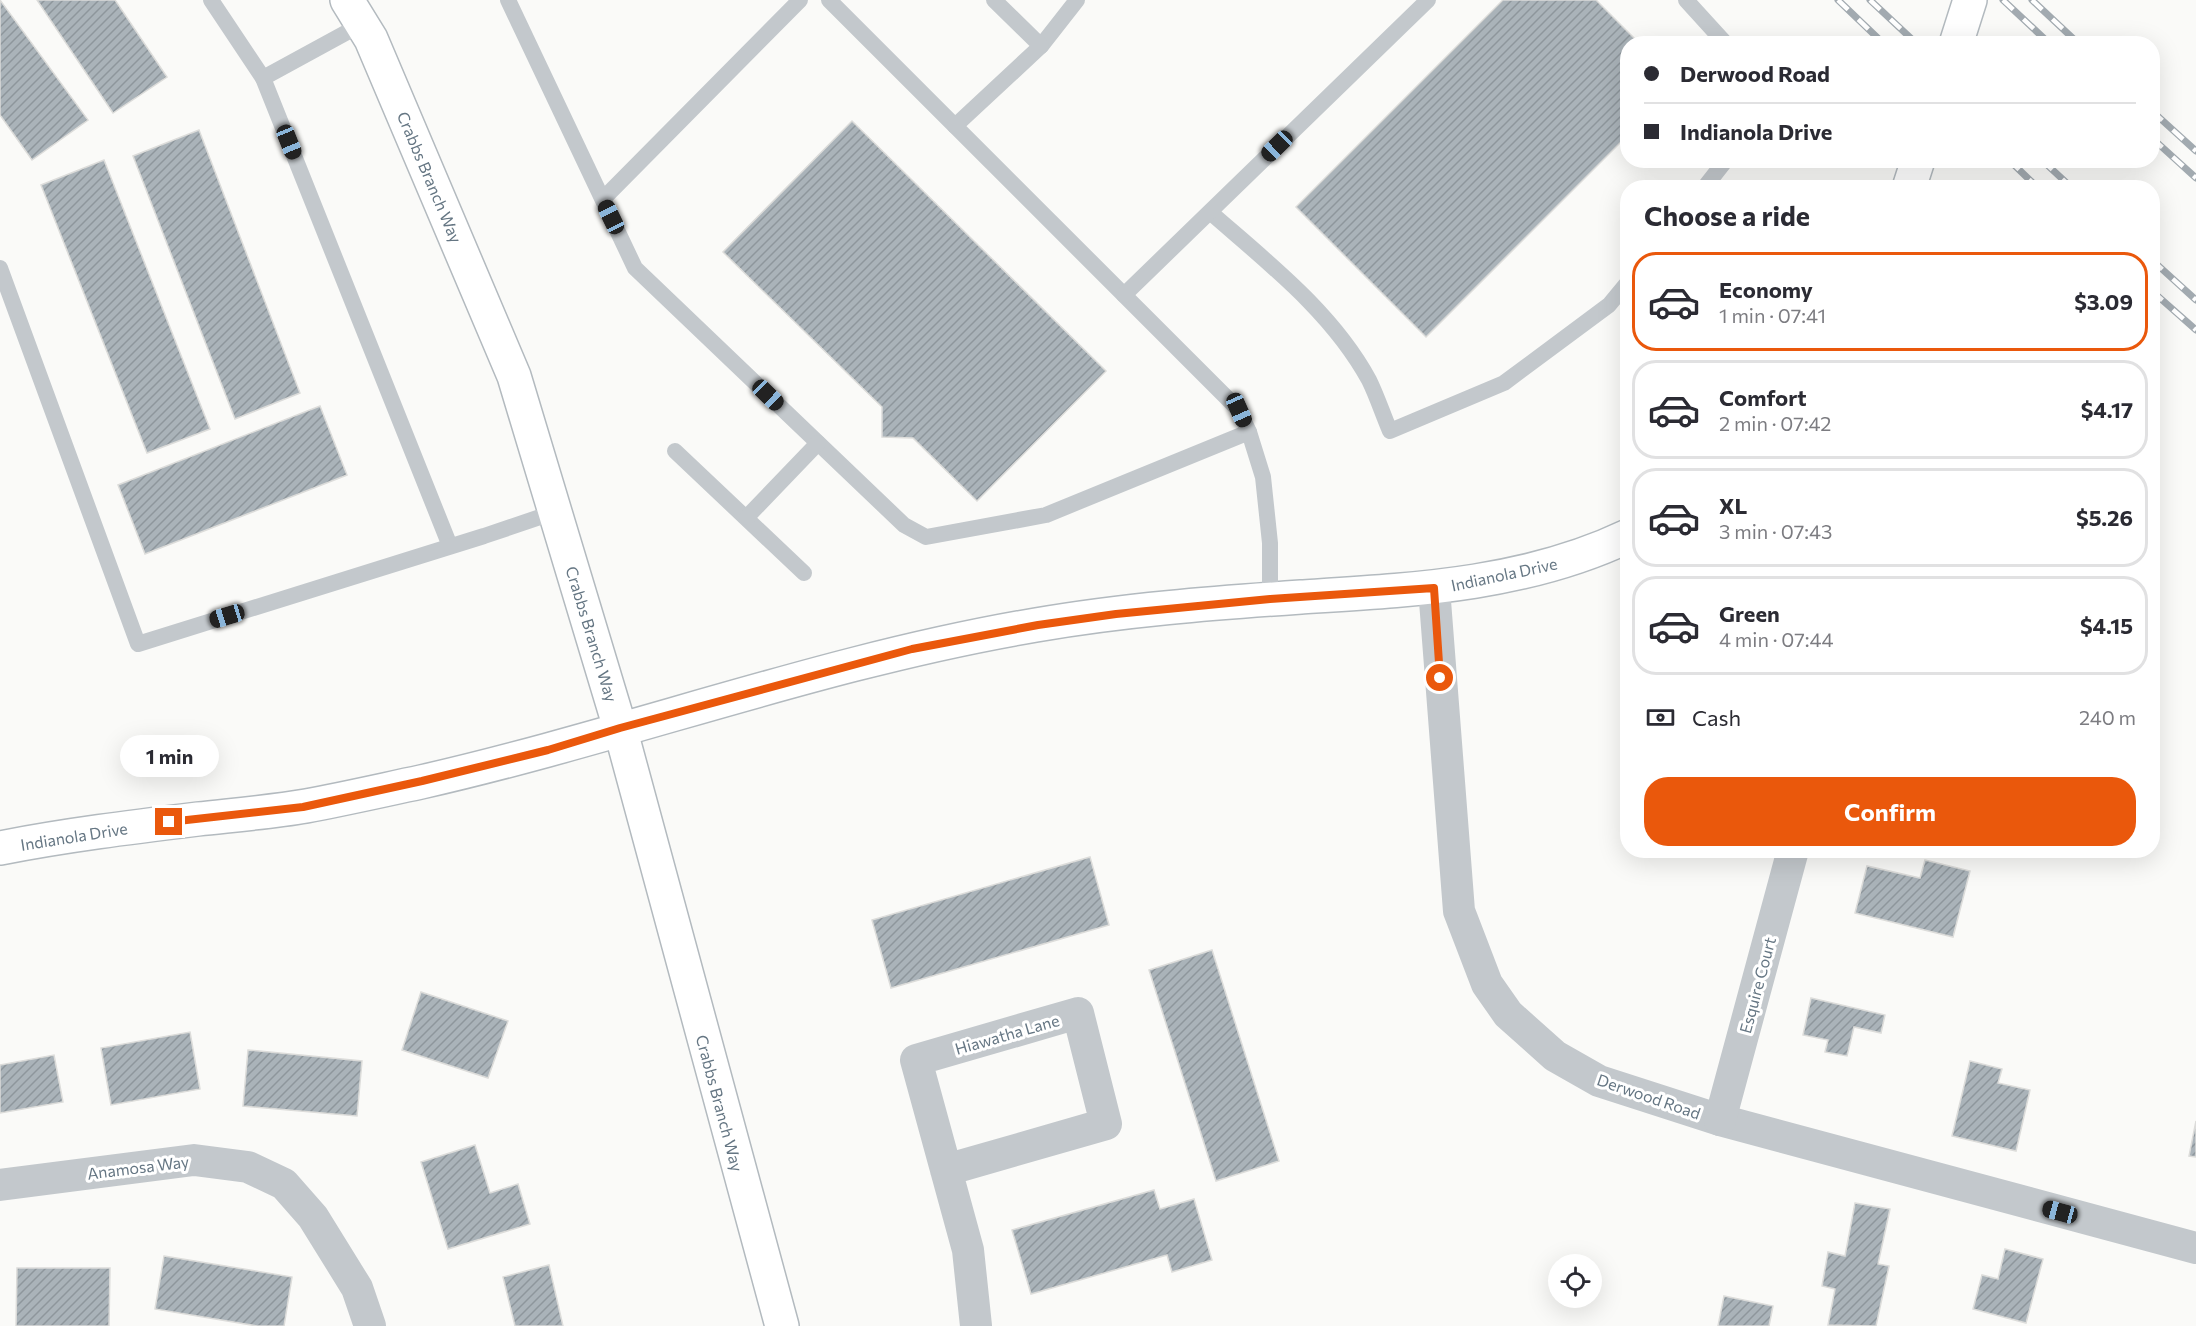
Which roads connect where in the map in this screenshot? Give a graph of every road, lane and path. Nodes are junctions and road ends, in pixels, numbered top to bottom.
1 (211, 0) edge
2 (508, 0) edge
3 (800, 0) edge
4 (829, 0) edge
5 (994, 0) edge
6 (1077, 0) edge
7 (1428, 0) edge
8 (1686, 0) edge
9 (1970, 0) edge
10 (355, 12) edge
11 (1719, 36) edge
12 (1959, 36) edge
13 (1041, 46) junction
14 (263, 78) junction
15 (955, 126) junction
16 (1720, 168) edge
17 (1710, 180) edge
18 (603, 199) junction
19 (1210, 212) junction
20 (0, 268) edge
21 (1620, 291) edge
22 (1124, 295) junction
23 (1248, 432) junction
24 (818, 443) junction
25 (675, 452) dead end
26 (555, 512) junction
27 (747, 517) junction
28 (1620, 540) edge
29 (450, 546) junction
30 (804, 573) dead end
31 (1434, 588) junction
32 (1270, 599) junction
33 (620, 728) junction
34 (0, 848) edge
35 (1791, 858) edge
36 (1720, 1120) junction
37 (946, 1170) junction
38 (0, 1185) edge
39 (2196, 1248) edge
40 (370, 1326) edge
41 (782, 1326) edge
42 (976, 1326) edge

1 - 14 lane
2 - 18 lane
3 - 18 lane
4 - 15 lane
5 - 13 lane
6 - 13 lane
7 - 19 lane
8 - 11 lane
9 - 12 street
10 - 14 lane
10 - 26 street, Crabbs Branch Way
13 - 15 lane
14 - 29 lane
15 - 22 lane
16 - 17 lane
18 - 24 lane
19 - 21 lane
19 - 22 lane
20 - 29 lane
22 - 23 lane
23 - 24 lane
23 - 32 lane
24 - 27 lane
25 - 27 lane
26 - 29 lane
26 - 33 street, Crabbs Branch Way
27 - 30 lane
28 - 31 street, Indianola Drive
31 - 32 street, Indianola Drive
31 - 36 street, Derwood Road
32 - 33 street, Indianola Drive
33 - 34 street, Indianola Drive
33 - 41 street, Crabbs Branch Way
35 - 36 street, Esquire Court
36 - 39 street, Derwood Road
37 - 37 street, Hiawatha Lane
37 - 42 street, Hiawatha Lane
38 - 40 street, Anamosa Way

